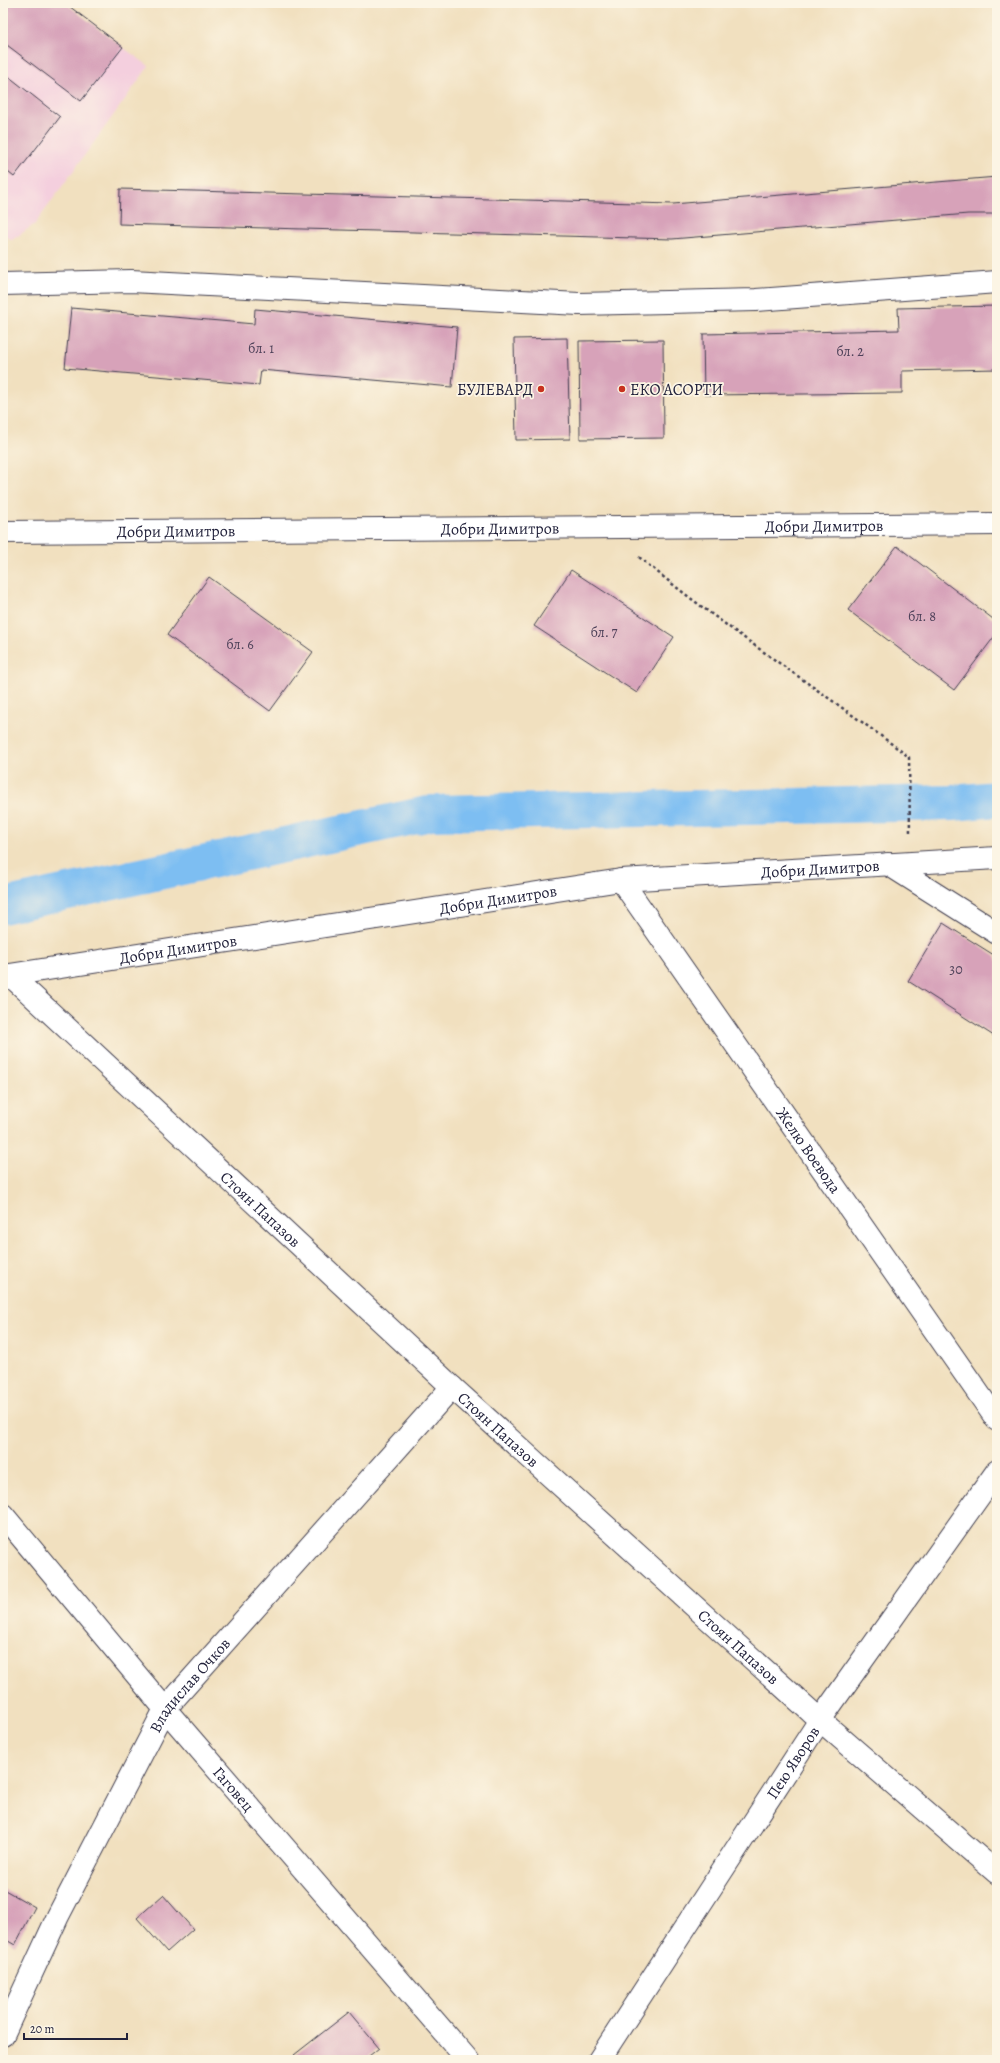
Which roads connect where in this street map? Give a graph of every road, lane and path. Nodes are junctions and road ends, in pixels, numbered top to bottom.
1 (997, 282) edge
2 (3, 284) edge
3 (997, 524) edge
4 (604, 527) junction
5 (3, 532) edge
6 (910, 842) dead end
7 (997, 858) edge
8 (888, 864) junction
9 (621, 880) junction
10 (997, 933) edge
11 (6, 976) edge
12 (452, 1387) junction
13 (997, 1420) edge
14 (997, 1471) edge
15 (3, 1515) edge
16 (166, 1709) junction
17 (820, 1720) junction
18 (997, 1873) edge
19 (3, 2035) edge
20 (468, 2060) edge
21 (598, 2060) edge

1 - 2 street
3 - 4 street, Добри Димитров
4 - 5 street, Добри Димитров
4 - 6 path
7 - 8 street, Добри Димитров
8 - 9 street, Добри Димитров
8 - 10 street
9 - 11 street, Добри Димитров
9 - 13 street, Желю Воевода
11 - 12 street, Стоян Папазов
12 - 16 street, Владислав Очков
12 - 17 street, Стоян Папазов
14 - 17 street, Пею Яворов
15 - 16 street, Гаговец
16 - 19 street, Владислав Очков
16 - 20 street, Гаговец
17 - 18 street, Стоян Папазов
17 - 21 street, Пею Яворов

